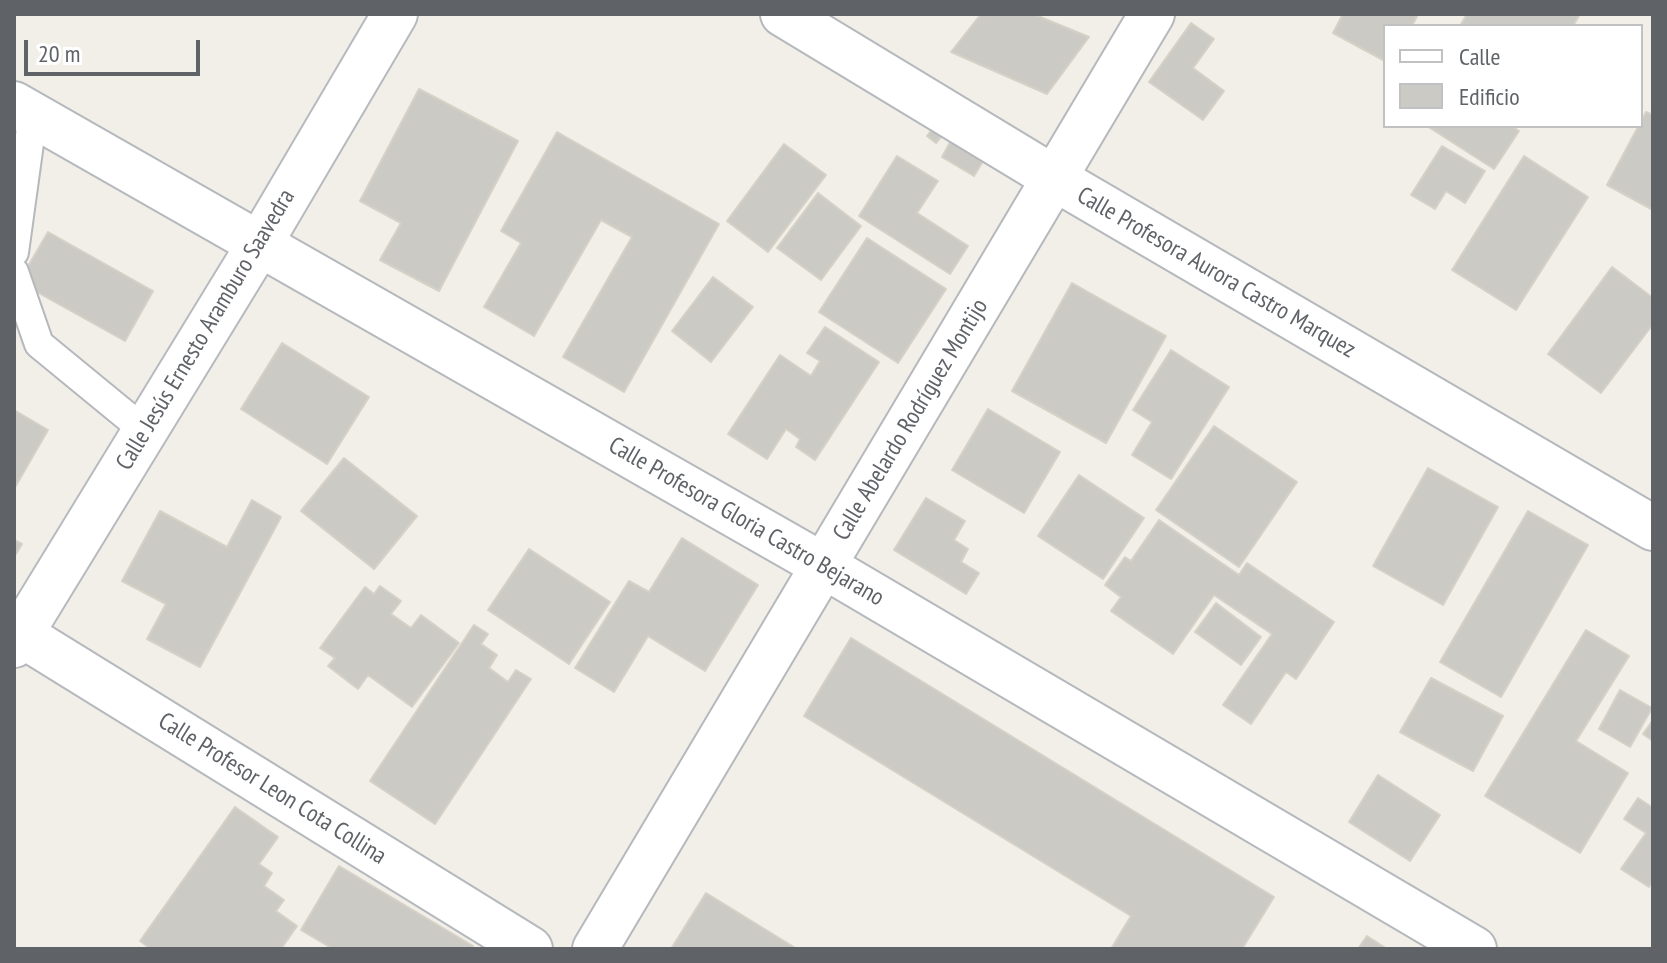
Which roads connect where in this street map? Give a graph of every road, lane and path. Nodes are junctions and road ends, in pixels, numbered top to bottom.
1 (395, 14) edge
2 (783, 14) edge
3 (1152, 14) edge
4 (23, 109) edge
5 (1054, 178) junction
6 (260, 243) junction
7 (14, 252) edge
8 (14, 272) edge
9 (145, 431) junction
10 (1653, 528) edge
11 (824, 566) junction
12 (16, 636) edge
13 (530, 949) edge
14 (595, 949) edge
15 (1474, 949) edge

1 - 6 street, Calle Jesús Ernesto Aramburo Saavedra
2 - 5 street, Calle Profesora Aurora Castro Marquez
3 - 5 street, Calle Abelardo Rodríguez Montijo
4 - 6 street, Calle Profesora Gloria Castro Bejarano
4 - 7 lane
5 - 10 street, Calle Profesora Aurora Castro Marquez
5 - 11 street, Calle Abelardo Rodríguez Montijo
6 - 9 street, Calle Jesús Ernesto Aramburo Saavedra
6 - 11 street, Calle Profesora Gloria Castro Bejarano
8 - 9 lane
9 - 12 street, Calle Jesús Ernesto Aramburo Saavedra
11 - 14 street, Calle Abelardo Rodríguez Montijo
11 - 15 street, Calle Profesora Gloria Castro Bejarano
12 - 13 street, Calle Profesor Leon Cota Collina

